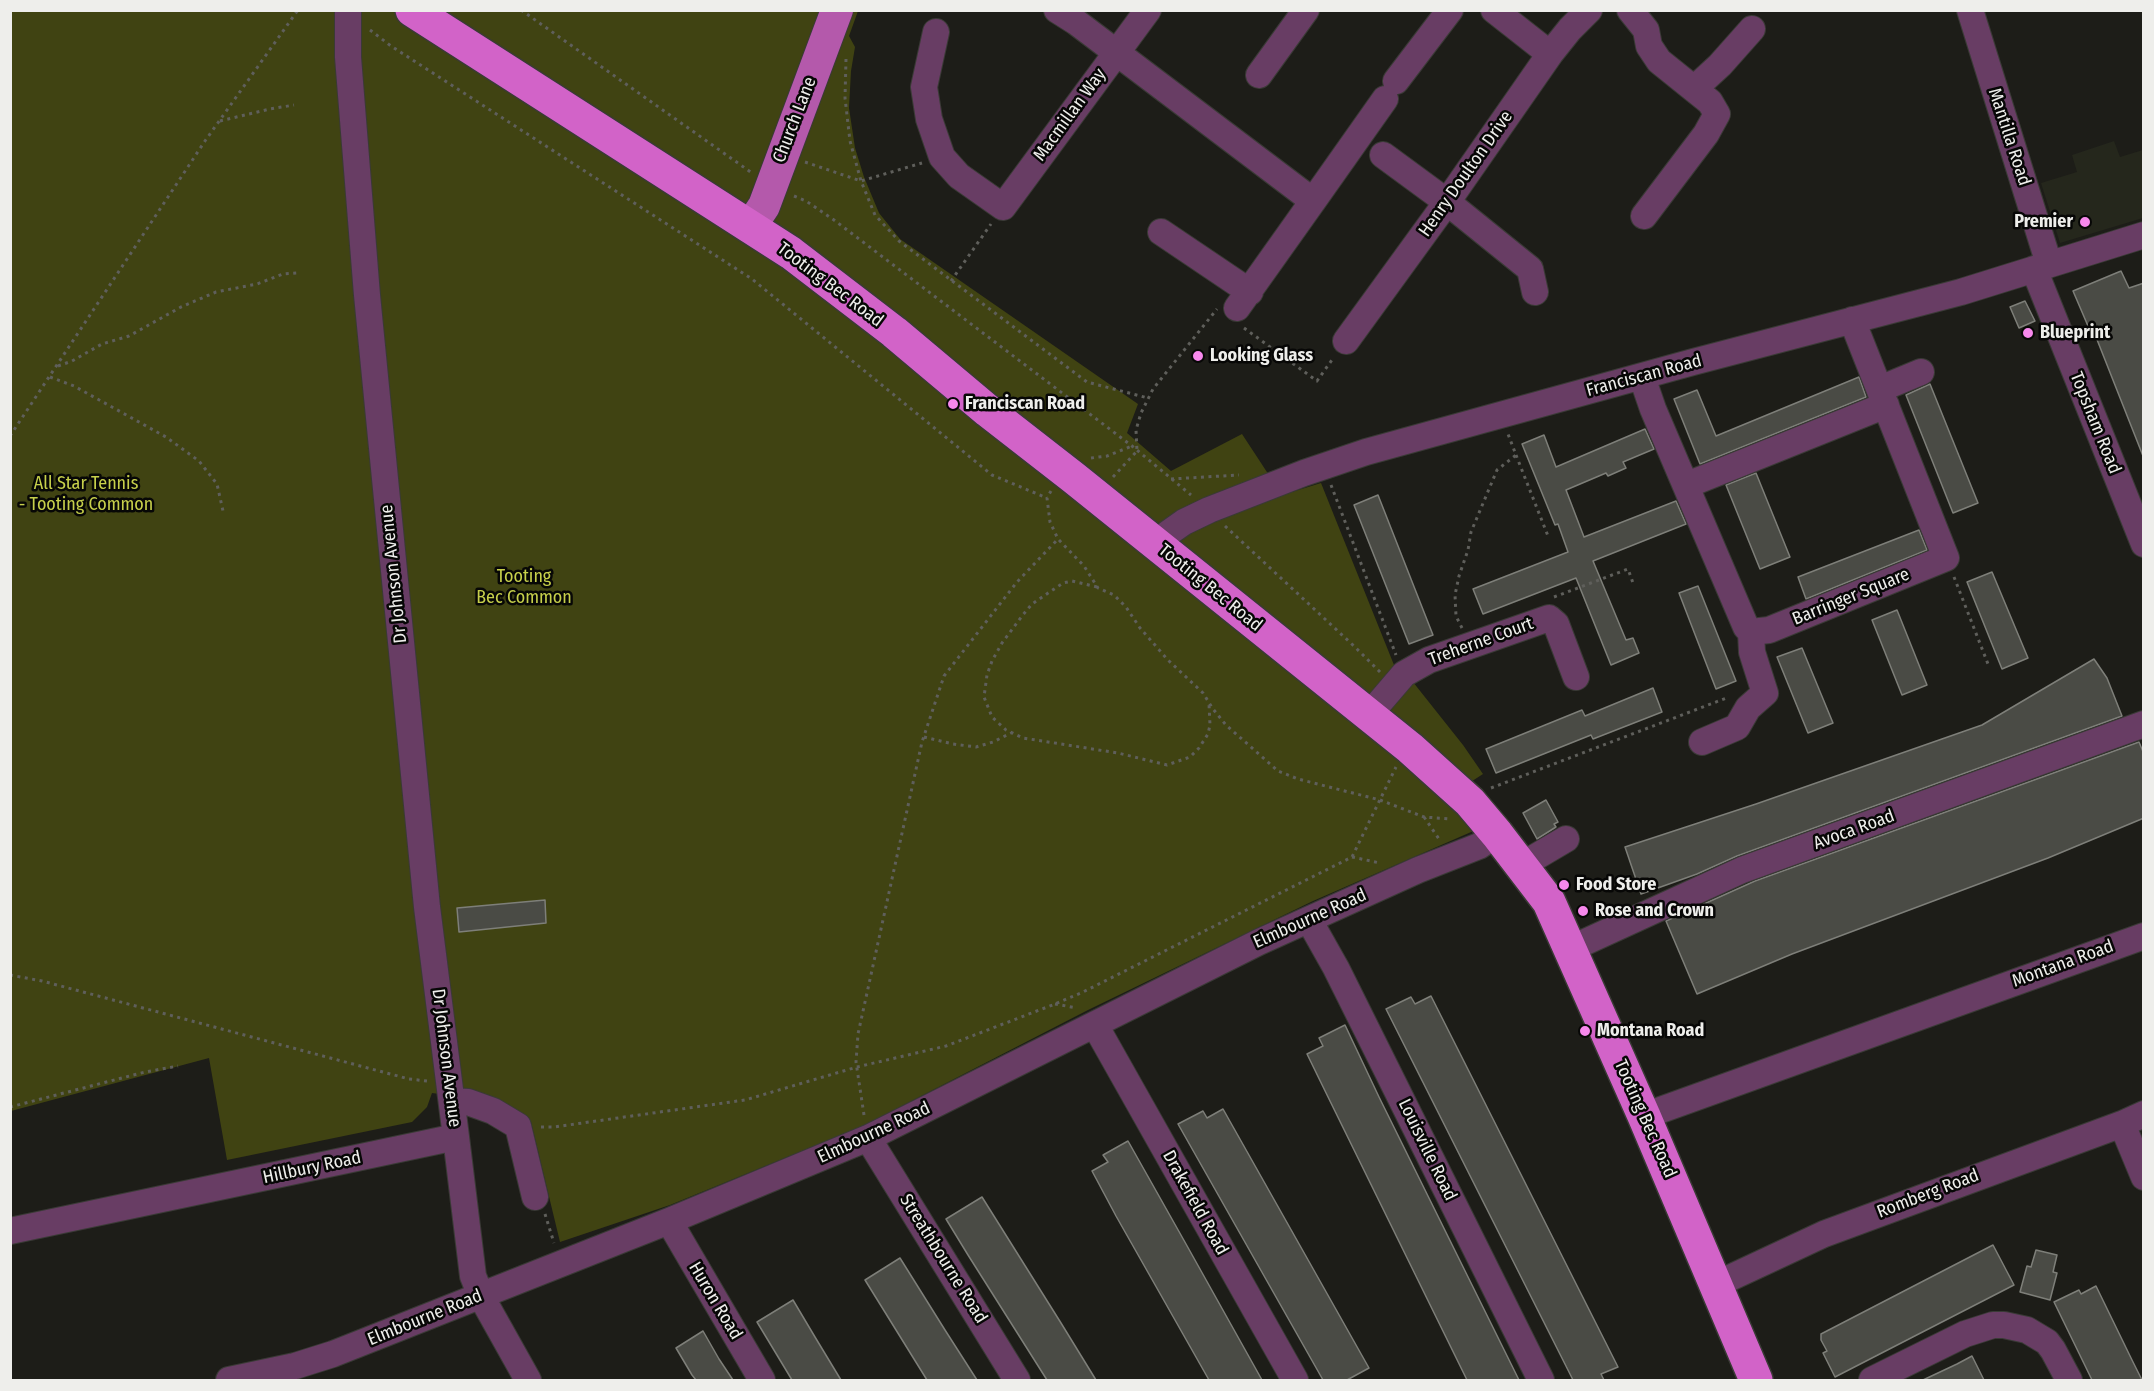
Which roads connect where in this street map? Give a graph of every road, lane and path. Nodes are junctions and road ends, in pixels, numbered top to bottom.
1 (298, 10) edge
2 (412, 10) edge
3 (521, 10) edge
4 (837, 10) edge
5 (1057, 10) edge
6 (1148, 10) edge
7 (1306, 10) edge
8 (1450, 10) edge
9 (1494, 10) edge
10 (1589, 10) edge
11 (1630, 10) edge
12 (1970, 10) edge
13 (348, 12) edge
14 (1752, 29) dead end
15 (936, 32) dead end
16 (1115, 53) junction
17 (1550, 54) junction
18 (846, 58) dead end
19 (1258, 75) dead end
20 (1695, 88) junction
21 (294, 105) dead end
22 (219, 122) junction
23 (1383, 155) dead end
24 (942, 157) junction
25 (804, 161) dead end
26 (861, 181) junction
27 (770, 186) junction
28 (1313, 201) junction
29 (1447, 202) junction
30 (1003, 207) junction
31 (1644, 216) dead end
32 (750, 227) junction
33 (1161, 232) dead end
34 (2144, 235) edge
35 (2042, 266) junction
36 (297, 273) dead end
37 (951, 281) junction
38 (1535, 292) dead end
39 (1237, 310) junction
40 (1852, 320) junction
41 (1346, 341) joint
42 (56, 367) junction
43 (1922, 372) dead end
44 (50, 377) junction
45 (1642, 377) junction
46 (1883, 397) junction
47 (1148, 398) junction
48 (1501, 415) junction
49 (10, 436) edge
50 (1132, 446) junction
51 (1137, 451) junction
52 (1516, 455) junction
53 (1089, 458) dead end
54 (1324, 466) junction
55 (1171, 479) junction
56 (1108, 482) dead end
57 (1687, 485) junction
58 (1267, 488) junction
59 (1192, 496) dead end
60 (223, 511) dead end
61 (1217, 519) dead end
62 (1548, 536) dead end
63 (1058, 539) junction
64 (2144, 544) edge
65 (1157, 545) junction
66 (1946, 558) junction
67 (1633, 583) dead end
68 (1098, 588) junction
69 (1549, 618) junction
70 (1751, 632) junction
71 (1470, 645) junction
72 (1988, 664) dead end
73 (1392, 673) junction
74 (1760, 675) junction
75 (1576, 677) dead end
76 (1208, 702) junction
77 (1368, 716) junction
78 (2144, 724) edge
79 (1011, 733) junction
80 (924, 737) junction
81 (1702, 742) dead end
82 (1399, 762) dead end
83 (1486, 790) dead end
84 (1380, 800) junction
85 (1455, 819) dead end
86 (1497, 834) junction
87 (1566, 839) dead end
88 (1522, 865) junction
89 (1309, 920) junction
90 (2144, 936) edge
91 (1570, 949) junction
92 (10, 975) edge
93 (1055, 1004) junction
94 (1087, 1017) junction
95 (178, 1066) dead end
96 (857, 1067) junction
97 (451, 1092) junction
98 (10, 1107) edge
99 (1644, 1116) junction
100 (2133, 1119) edge
101 (518, 1126) junction
102 (456, 1137) junction
103 (868, 1138) junction
104 (2144, 1177) edge
105 (535, 1197) joint
106 (669, 1221) junction
107 (10, 1231) edge
108 (559, 1263) junction
109 (1717, 1284) junction
110 (481, 1296) junction
111 (298, 1373) edge
112 (229, 1380) edge
113 (528, 1380) edge
114 (762, 1380) edge
115 (1017, 1380) edge
116 (1295, 1380) edge
117 (1541, 1380) edge
118 (1756, 1380) edge
119 (1872, 1380) edge
120 (2068, 1380) edge

1 - 22 path
2 - 32 highway, Tooting Bec Road
3 - 27 path
4 - 27 main road, Church Lane
5 - 16 street
6 - 16 street
7 - 19 street
8 - 28 street
9 - 17 street
10 - 17 street, Henry Doulton Drive
11 - 20 street
12 - 35 street, Mantilla Road
13 - 63 path
13 - 97 street, Dr Johnson Avenue
14 - 20 street
15 - 24 street
16 - 28 street, Macmillan Way
16 - 30 street, Macmillan Way
17 - 29 street, Henry Doulton Drive
18 - 26 path
20 - 31 street
21 - 22 path
22 - 42 path
23 - 29 street
24 - 26 path
24 - 30 street
25 - 26 path
26 - 37 path
27 - 32 main road, Church Lane
27 - 50 path
28 - 39 street
29 - 38 street
29 - 41 street, Henry Doulton Drive
30 - 37 path
32 - 65 highway, Tooting Bec Road
33 - 39 street
34 - 35 street, Franciscan Road
35 - 40 street, Franciscan Road
35 - 64 street, Topsham Road
36 - 42 path
37 - 47 path
39 - 41 path
39 - 47 path
40 - 45 street, Franciscan Road
40 - 46 street
42 - 44 path
43 - 46 street
44 - 49 path
44 - 60 path
45 - 48 street, Franciscan Road
45 - 57 street
46 - 57 street
46 - 66 street
47 - 51 path
48 - 52 path
48 - 54 street, Franciscan Road
50 - 51 path
50 - 53 path
51 - 55 path
51 - 56 path
52 - 62 path
52 - 71 path
54 - 58 street, Franciscan Road
54 - 73 path
55 - 58 path
55 - 59 path
57 - 70 street
58 - 65 street, Franciscan Road
61 - 73 path
63 - 68 path
63 - 80 path
65 - 77 highway, Tooting Bec Road
66 - 70 street, Barringer Square
66 - 72 path
67 - 69 path
68 - 76 path
68 - 79 path
69 - 71 street, Treherne Court
69 - 75 street, Treherne Court
70 - 74 street
71 - 73 street, Treherne Court
73 - 77 street, Treherne Court
74 - 81 street
74 - 83 path
76 - 79 path
76 - 84 path
77 - 86 highway, Tooting Bec Road
78 - 91 street, Avoca Road
79 - 80 path
80 - 96 path
82 - 84 path
84 - 85 path
84 - 93 path
86 - 88 highway, Tooting Bec Road
86 - 89 street, Elmbourne Road
87 - 88 street
88 - 91 highway, Tooting Bec Road
89 - 94 street, Elmbourne Road
89 - 117 street, Louisville Road
90 - 99 street, Montana Road
91 - 99 highway, Tooting Bec Road
92 - 97 path
93 - 94 path
93 - 96 path
94 - 103 street, Elmbourne Road
94 - 116 street, Drakefield Road
95 - 98 path
96 - 101 path
96 - 103 path
97 - 101 street
97 - 102 street, Dr Johnson Avenue
99 - 109 highway, Tooting Bec Road
100 - 104 street
100 - 109 street, Romberg Road
101 - 105 street
102 - 107 street, Hillbury Road
102 - 110 street
103 - 106 street, Elmbourne Road
103 - 115 street, Streathbourne Road
105 - 108 path
106 - 108 street, Elmbourne Road
106 - 114 street, Huron Road
108 - 110 street, Elmbourne Road
109 - 118 highway, Tooting Bec Road
110 - 111 street, Elmbourne Road
110 - 113 street
111 - 112 street, Elmbourne Road
119 - 120 street

